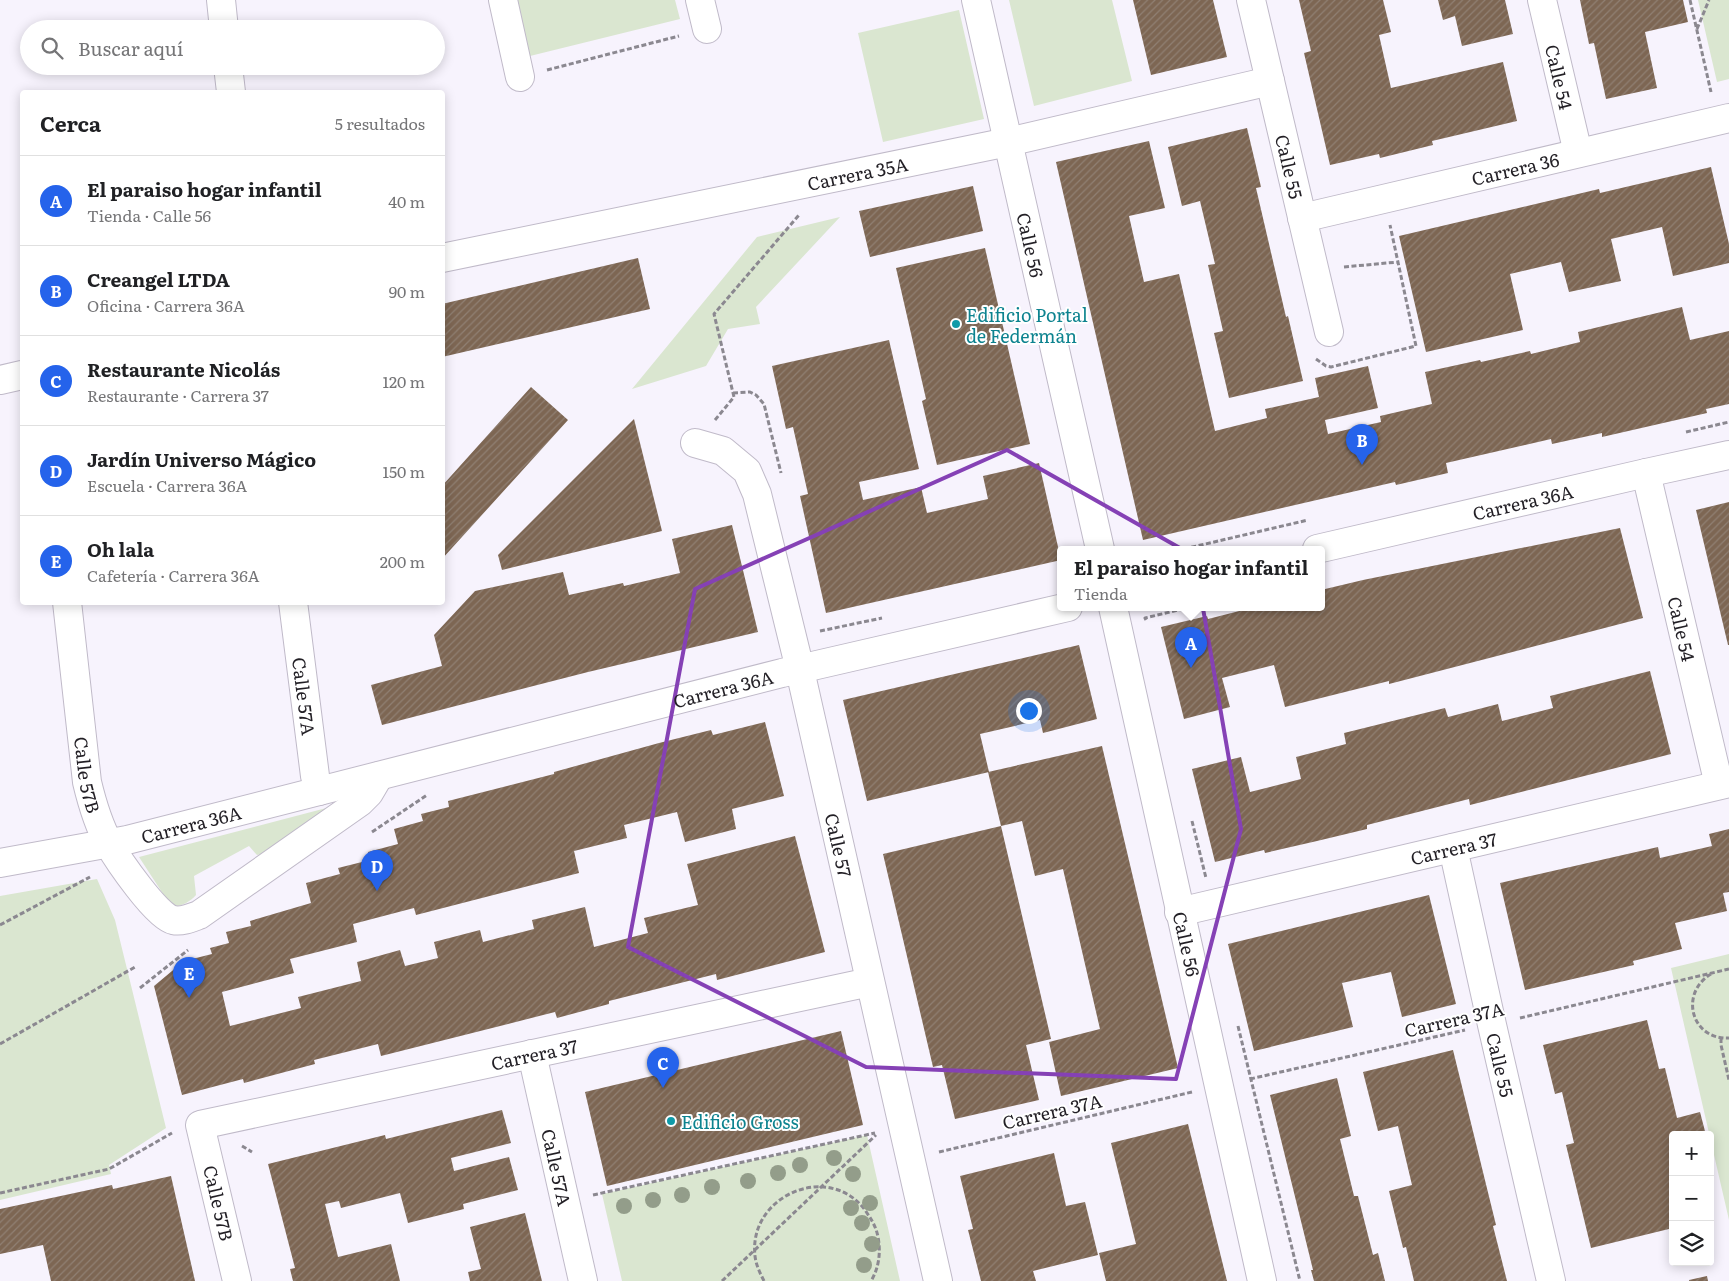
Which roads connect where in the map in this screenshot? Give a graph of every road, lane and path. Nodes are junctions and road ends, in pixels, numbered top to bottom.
1 (221, 0) edge
2 (503, 0) edge
3 (700, 0) edge
4 (976, 0) edge
5 (1251, 0) edge
6 (1542, 0) edge
7 (1690, 0) edge
8 (1709, 0) edge
9 (223, 20) edge
10 (707, 29) joint
11 (1697, 29) junction
12 (229, 75) edge
13 (520, 76) joint
14 (1270, 81) junction
15 (231, 90) edge
16 (1720, 92) dead end
17 (1711, 94) junction
18 (1721, 109) edge
19 (1008, 142) junction
20 (1578, 153) junction
21 (800, 185) junction
22 (1302, 218) junction
23 (1389, 221) dead end
24 (445, 257) edge
25 (1398, 262) junction
26 (1337, 268) dead end
27 (1329, 332) dead end
28 (1312, 353) dead end
29 (20, 375) edge
30 (0, 380) edge
31 (733, 393) junction
32 (695, 443) joint
33 (1729, 455) edge
34 (1646, 473) junction
35 (783, 480) dead end
36 (1099, 546) edge
37 (1325, 547) edge
38 (67, 605) edge
39 (293, 605) edge
40 (1057, 610) edge
41 (1114, 611) edge
42 (1174, 611) edge
43 (883, 618) dead end
44 (1145, 618) dead end
45 (817, 632) dead end
46 (799, 669) junction
47 (379, 776) junction
48 (1724, 784) edge
49 (319, 791) junction
50 (434, 792) dead end
51 (368, 834) dead end
52 (109, 844) junction
53 (1453, 848) junction
54 (0, 863) edge
55 (95, 874) dead end
56 (1215, 877) dead end
57 (1206, 879) dead end
58 (1179, 912) junction
59 (0, 925) edge
60 (192, 947) dead end
61 (135, 967) dead end
62 (1729, 970) edge
63 (1714, 973) junction
64 (870, 982) junction
65 (140, 988) dead end
66 (1520, 1018) junction
67 (1463, 1021) dead end
68 (1237, 1023) dead end
69 (1492, 1025) junction
70 (1522, 1027) dead end
71 (1465, 1030) junction
72 (1721, 1038) junction
73 (1729, 1038) edge
74 (0, 1044) edge
75 (532, 1054) junction
76 (1250, 1079) junction
77 (1729, 1080) edge
78 (1200, 1090) dead end
79 (200, 1125) joint
80 (173, 1132) dead end
81 (878, 1132) junction
82 (881, 1142) dead end
83 (941, 1161) dead end
84 (590, 1186) dead end
85 (821, 1187) junction
86 (0, 1193) edge
87 (593, 1195) junction
88 (595, 1204) dead end
89 (755, 1249) junction
90 (238, 1281) edge
91 (584, 1281) edge
92 (722, 1281) edge
93 (764, 1281) edge
94 (871, 1281) edge
95 (938, 1281) edge
96 (1262, 1281) edge
97 (1300, 1281) edge
98 (1551, 1281) edge

1 - 9 street
2 - 13 street
3 - 10 street
4 - 19 street, Calle 56
5 - 14 street, Calle 55
6 - 20 street, Calle 54
7 - 11 path
8 - 11 path
10 - 13 path
11 - 17 path
12 - 15 street
14 - 19 street, Carrera 35A
14 - 22 street, Calle 55
16 - 17 path
17 - 18 path
18 - 20 street, Carrera 36
19 - 21 street, Carrera 35A
19 - 36 street, Calle 56
20 - 22 street, Carrera 36
21 - 24 street, Carrera 35A
21 - 31 path
22 - 27 street, Calle 55
23 - 25 path
25 - 26 path
25 - 28 path
29 - 30 street
31 - 32 path
31 - 35 path
32 - 46 street, Calle 57
33 - 34 street, Carrera 36A
34 - 37 street, Carrera 36A
34 - 48 street, Calle 54
38 - 52 street, Calle 57B
39 - 49 street, Calle 57A
40 - 46 street, Carrera 36A
41 - 58 street, Calle 56
42 - 44 path
43 - 45 path
46 - 47 street, Carrera 36A
46 - 64 street, Calle 57
47 - 49 street, Carrera 36A
47 - 52 street, Calle 57B
48 - 53 street, Carrera 37
49 - 52 street, Carrera 36A
50 - 51 path
52 - 54 street, Carrera 36A
53 - 58 street, Carrera 37
53 - 69 street, Calle 55
55 - 59 path
56 - 57 path
58 - 96 street, Calle 56
60 - 65 path
61 - 74 path
62 - 63 path, Carrera 37A
63 - 66 path, Carrera 37A
63 - 72 path
64 - 75 street, Carrera 37
64 - 95 street, Calle 57
66 - 69 path, Carrera 37A
66 - 70 path
67 - 71 path
68 - 76 path
69 - 71 path, Carrera 37A
69 - 98 street, Calle 55
71 - 76 path, Carrera 37A
72 - 73 path
72 - 77 path
75 - 79 street, Carrera 37
75 - 91 street, Calle 57A
76 - 97 path
78 - 83 path, Carrera 37A
79 - 90 street, Calle 57B
80 - 86 path
81 - 82 path
81 - 85 path
81 - 87 path
84 - 87 path
85 - 89 path
85 - 89 path
85 - 94 path
87 - 88 path
89 - 92 path
89 - 93 path

